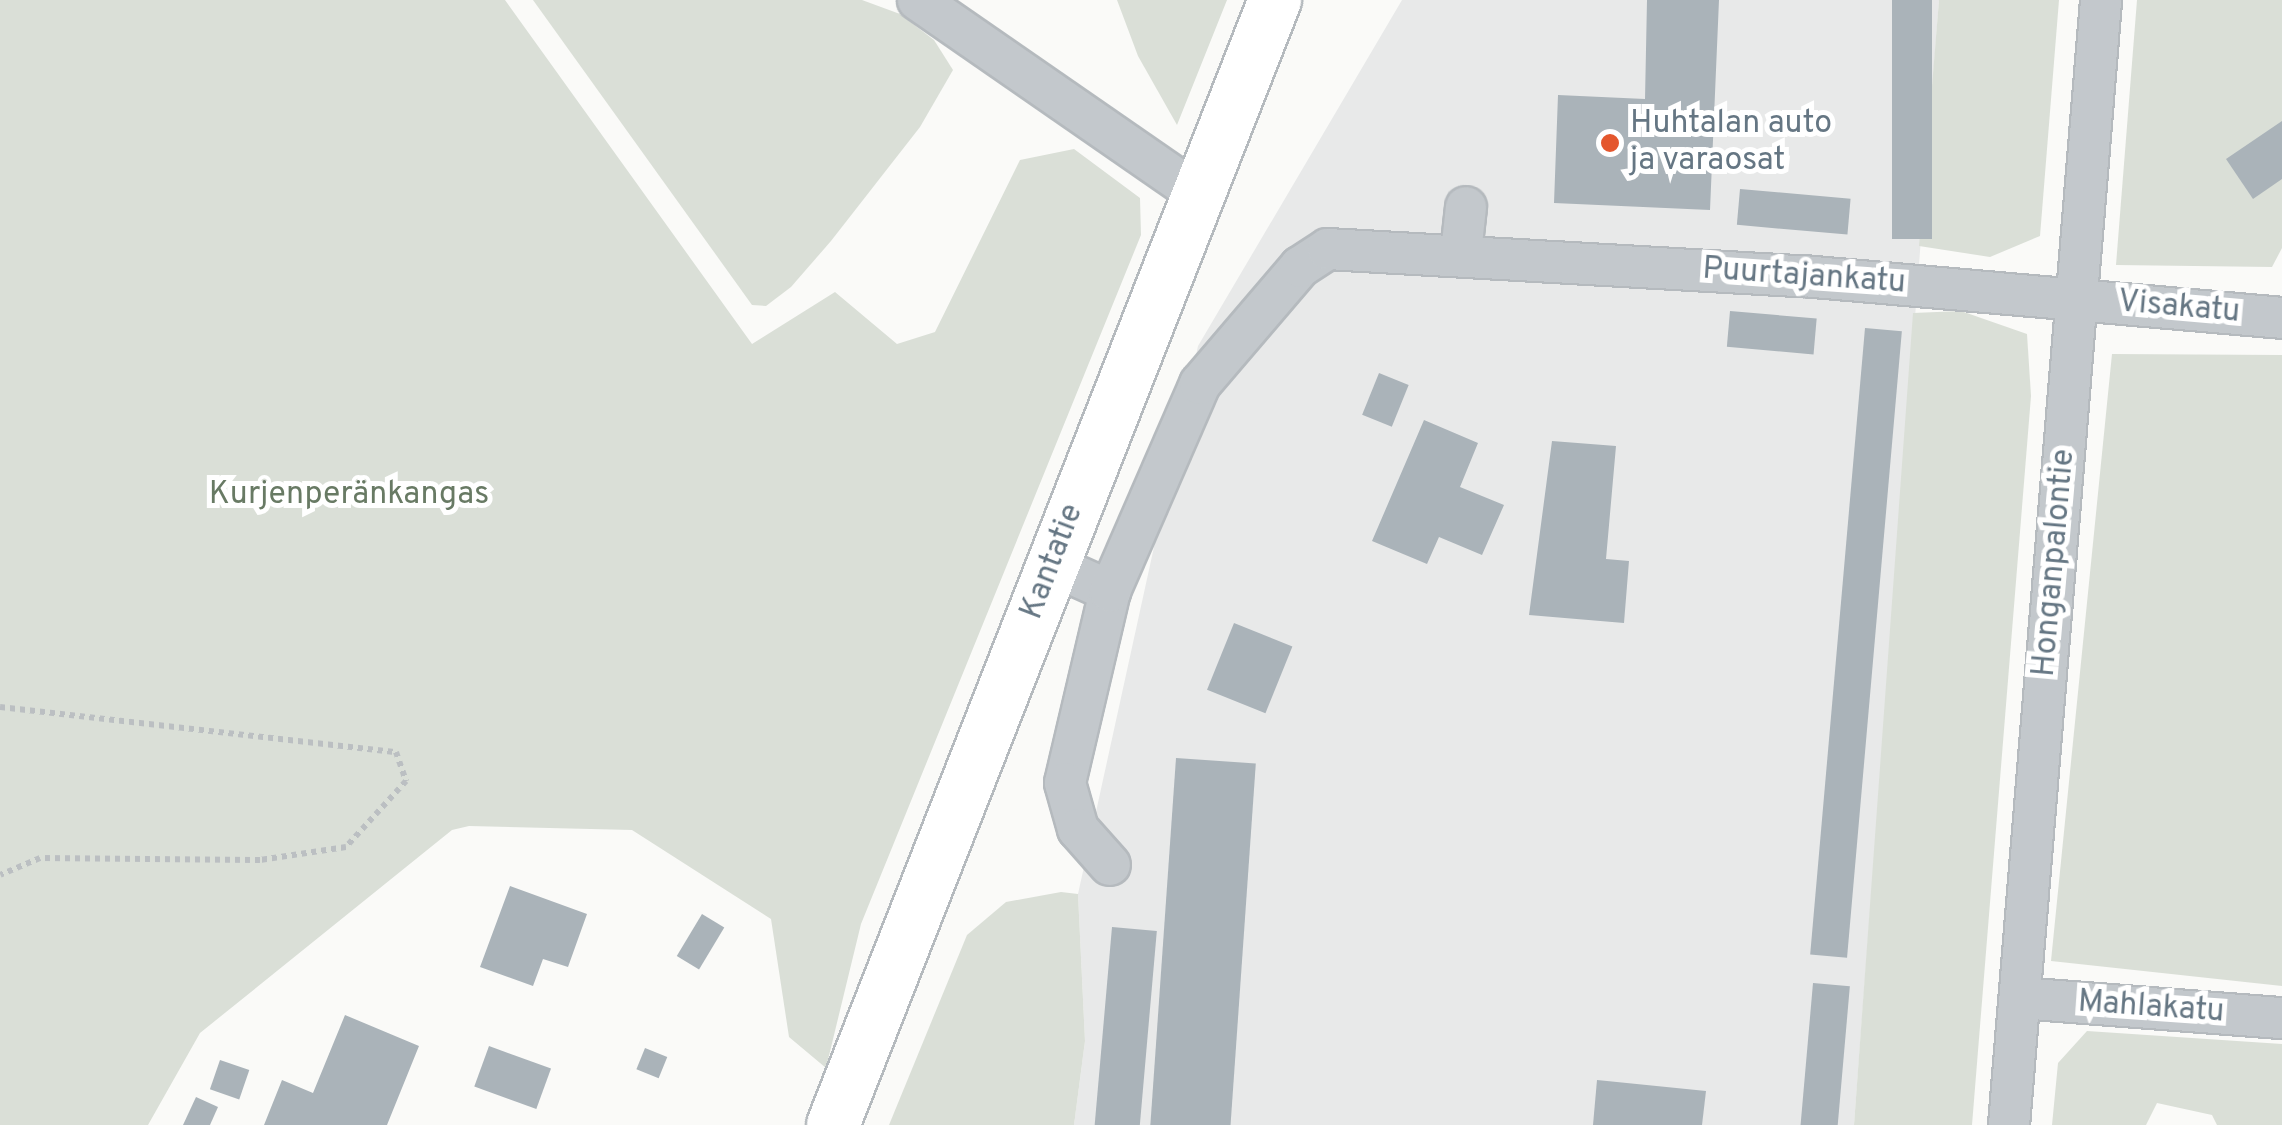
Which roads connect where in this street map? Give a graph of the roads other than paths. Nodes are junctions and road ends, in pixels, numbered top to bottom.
1 (918, 0) edge
2 (1275, 0) edge
3 (2101, 0) edge
4 (1198, 194) junction
5 (1466, 207) dead end
6 (1461, 253) junction
7 (2076, 299) junction
8 (2282, 318) edge
9 (1052, 565) junction
10 (1110, 591) junction
11 (1110, 865) dead end
12 (2020, 998) junction
13 (2282, 1018) edge
14 (833, 1125) edge
15 (2009, 1125) edge

1 - 4 street
2 - 4 main road, Kantatie
3 - 7 street, Honganpalontie
4 - 9 main road, Kantatie
5 - 6 street
6 - 7 street, Puurtajankatu
6 - 10 street, Puurtajankatu
7 - 8 street, Visakatu
7 - 12 street, Honganpalontie
9 - 10 street
9 - 14 main road, Kantatie
10 - 11 street, Puurtajankatu
12 - 13 street, Mahlakatu
12 - 15 street, Honganpalontie

